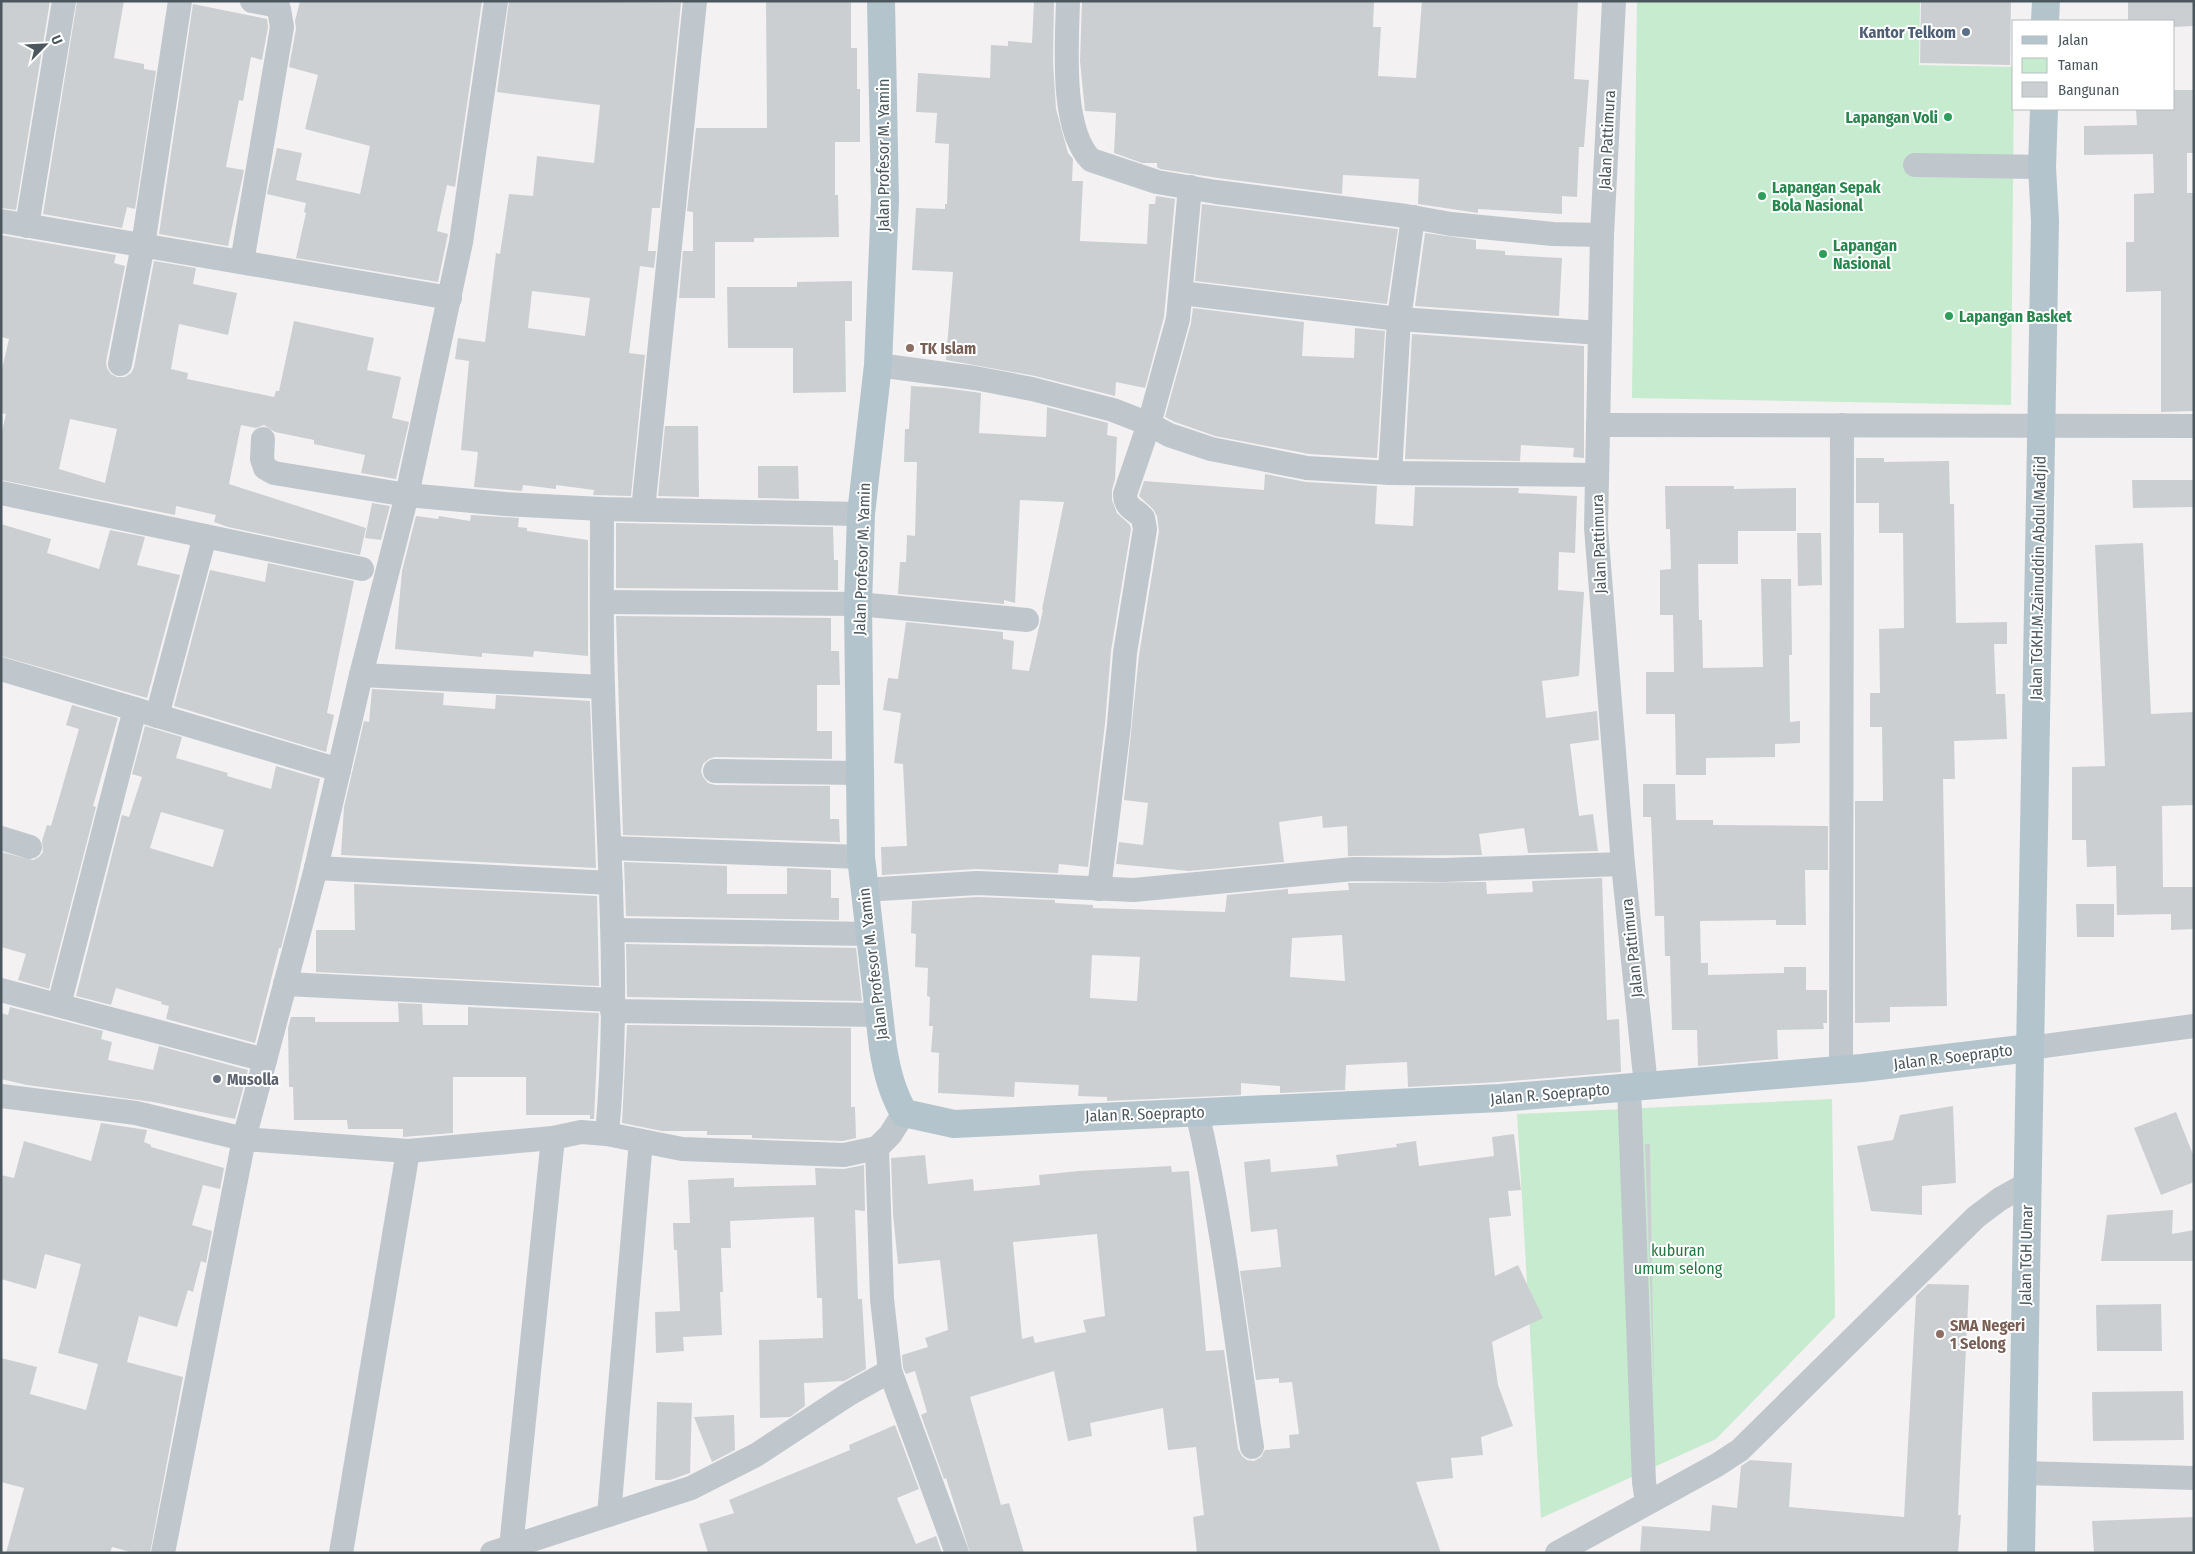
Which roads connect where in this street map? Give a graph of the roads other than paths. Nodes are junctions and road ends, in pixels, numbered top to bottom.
1 (64, 1) edge
2 (180, 1) edge
3 (252, 1) edge
4 (496, 1) edge
5 (695, 1) edge
6 (881, 1) edge
7 (1068, 1) edge
8 (1614, 1) edge
9 (2046, 1) edge
10 (2045, 20) edge
11 (2044, 110) edge
12 (1915, 165) dead end
13 (2042, 167) junction
14 (1190, 187) junction
15 (1413, 217) junction
16 (1, 222) edge
17 (27, 226) junction
18 (1602, 236) junction
19 (143, 245) junction
20 (242, 262) junction
21 (1181, 293) junction
22 (450, 298) junction
23 (1399, 319) junction
24 (1600, 333) junction
25 (120, 364) dead end
26 (878, 364) junction
27 (1149, 424) junction
28 (1598, 425) junction
29 (1842, 425) junction
30 (2041, 425) junction
31 (2194, 426) edge
32 (262, 439) dead end
33 (1390, 474) junction
34 (1597, 476) junction
35 (1, 493) edge
36 (407, 495) junction
37 (602, 509) junction
38 (643, 510) junction
39 (861, 514) junction
40 (205, 536) junction
41 (362, 569) dead end
42 (602, 602) junction
43 (858, 604) junction
44 (1027, 620) dead end
45 (1, 669) edge
46 (361, 675) junction
47 (603, 687) junction
48 (135, 709) junction
49 (157, 716) junction
50 (339, 770) junction
51 (715, 771) dead end
52 (860, 773) junction
53 (1, 838) edge
54 (30, 847) dead end
55 (610, 848) junction
56 (861, 857) junction
57 (1623, 864) junction
58 (316, 868) junction
59 (612, 883) junction
60 (1099, 889) junction
61 (864, 890) junction
62 (613, 930) junction
63 (870, 934) junction
64 (285, 984) junction
65 (1, 990) edge
66 (59, 1005) junction
67 (612, 1005) junction
68 (879, 1015) junction
69 (2194, 1026) edge
70 (2030, 1048) junction
71 (265, 1060) junction
72 (1842, 1070) junction
73 (1638, 1087) junction
74 (1, 1096) edge
75 (1197, 1112) junction
76 (904, 1113) junction
77 (607, 1134) junction
78 (244, 1138) junction
79 (553, 1138) junction
80 (642, 1141) junction
81 (877, 1148) junction
82 (408, 1151) junction
83 (2027, 1184) junction
84 (890, 1371) junction
85 (1252, 1448) dead end
86 (2022, 1473) junction
87 (2194, 1478) edge
88 (1646, 1495) junction
89 (609, 1515) junction
90 (502, 1550) edge
91 (163, 1553) edge
92 (341, 1553) edge
93 (958, 1553) edge
94 (1557, 1553) edge
95 (2021, 1553) edge

1 - 17 street
2 - 19 street
3 - 20 street
4 - 22 street
5 - 38 street
6 - 26 main road, Jalan Profesor M. Yamin
7 - 14 street
8 - 18 street, Jalan Pattimura
9 - 10 main road
11 - 13 main road, Jalan TGKH.M.Zainuddin Abdul Madjid
12 - 13 street
13 - 30 main road, Jalan TGKH.M.Zainuddin Abdul Madjid
14 - 15 street
14 - 21 street
15 - 18 street
15 - 23 street
16 - 17 street
17 - 19 street
18 - 24 street, Jalan Pattimura
19 - 20 street
19 - 25 street
20 - 22 street
21 - 23 street
21 - 27 street
22 - 36 street
23 - 24 street
23 - 33 street
24 - 28 street, Jalan Pattimura
26 - 27 street
26 - 39 main road, Jalan Profesor M. Yamin
27 - 33 street
27 - 60 street
28 - 29 street
28 - 34 street, Jalan Pattimura
29 - 30 street
29 - 72 street
30 - 31 street
30 - 70 main road, Jalan TGKH.M.Zainuddin Abdul Madjid
32 - 36 street
33 - 34 street
34 - 57 street, Jalan Pattimura
35 - 40 street
36 - 37 street
36 - 46 street
37 - 38 street
37 - 42 street
38 - 39 street
39 - 43 main road, Jalan Profesor M. Yamin
40 - 41 street
40 - 49 street
42 - 43 street
42 - 47 street
43 - 44 street
43 - 52 main road, Jalan Profesor M. Yamin
45 - 48 street
46 - 47 street
46 - 50 street
47 - 55 street
48 - 49 street
48 - 66 street
49 - 50 street
50 - 58 street
51 - 52 street
52 - 56 main road, Jalan Profesor M. Yamin
53 - 54 street
55 - 56 street
55 - 59 street
56 - 61 main road, Jalan Profesor M. Yamin
57 - 60 street
57 - 73 street, Jalan Pattimura
58 - 59 street
58 - 64 street
59 - 62 street
60 - 61 street
61 - 63 main road, Jalan Profesor M. Yamin
62 - 63 street
62 - 67 street
63 - 68 main road, Jalan Profesor M. Yamin
64 - 67 street
64 - 71 street
65 - 66 street
66 - 71 street
67 - 68 street
67 - 77 street
68 - 76 main road, Jalan Profesor M. Yamin
69 - 70 street, Jalan R. Soeprapto
70 - 72 main road, Jalan R. Soeprapto
70 - 83 main road, Jalan TGH Umar
71 - 78 street
72 - 73 main road, Jalan R. Soeprapto
73 - 75 main road, Jalan R. Soeprapto
73 - 88 street, Jalan Pattimura
74 - 78 street
75 - 76 main road, Jalan R. Soeprapto
75 - 85 street
76 - 81 street
77 - 79 street
77 - 80 street
78 - 82 street
78 - 91 street
79 - 82 street
79 - 90 street
80 - 81 street
80 - 89 street
81 - 84 street
82 - 92 street
83 - 86 main road, Jalan TGH Umar
83 - 88 street
84 - 89 street
84 - 93 street
86 - 87 street
86 - 95 main road, Jalan TGH Umar
88 - 94 street
89 - 90 street

